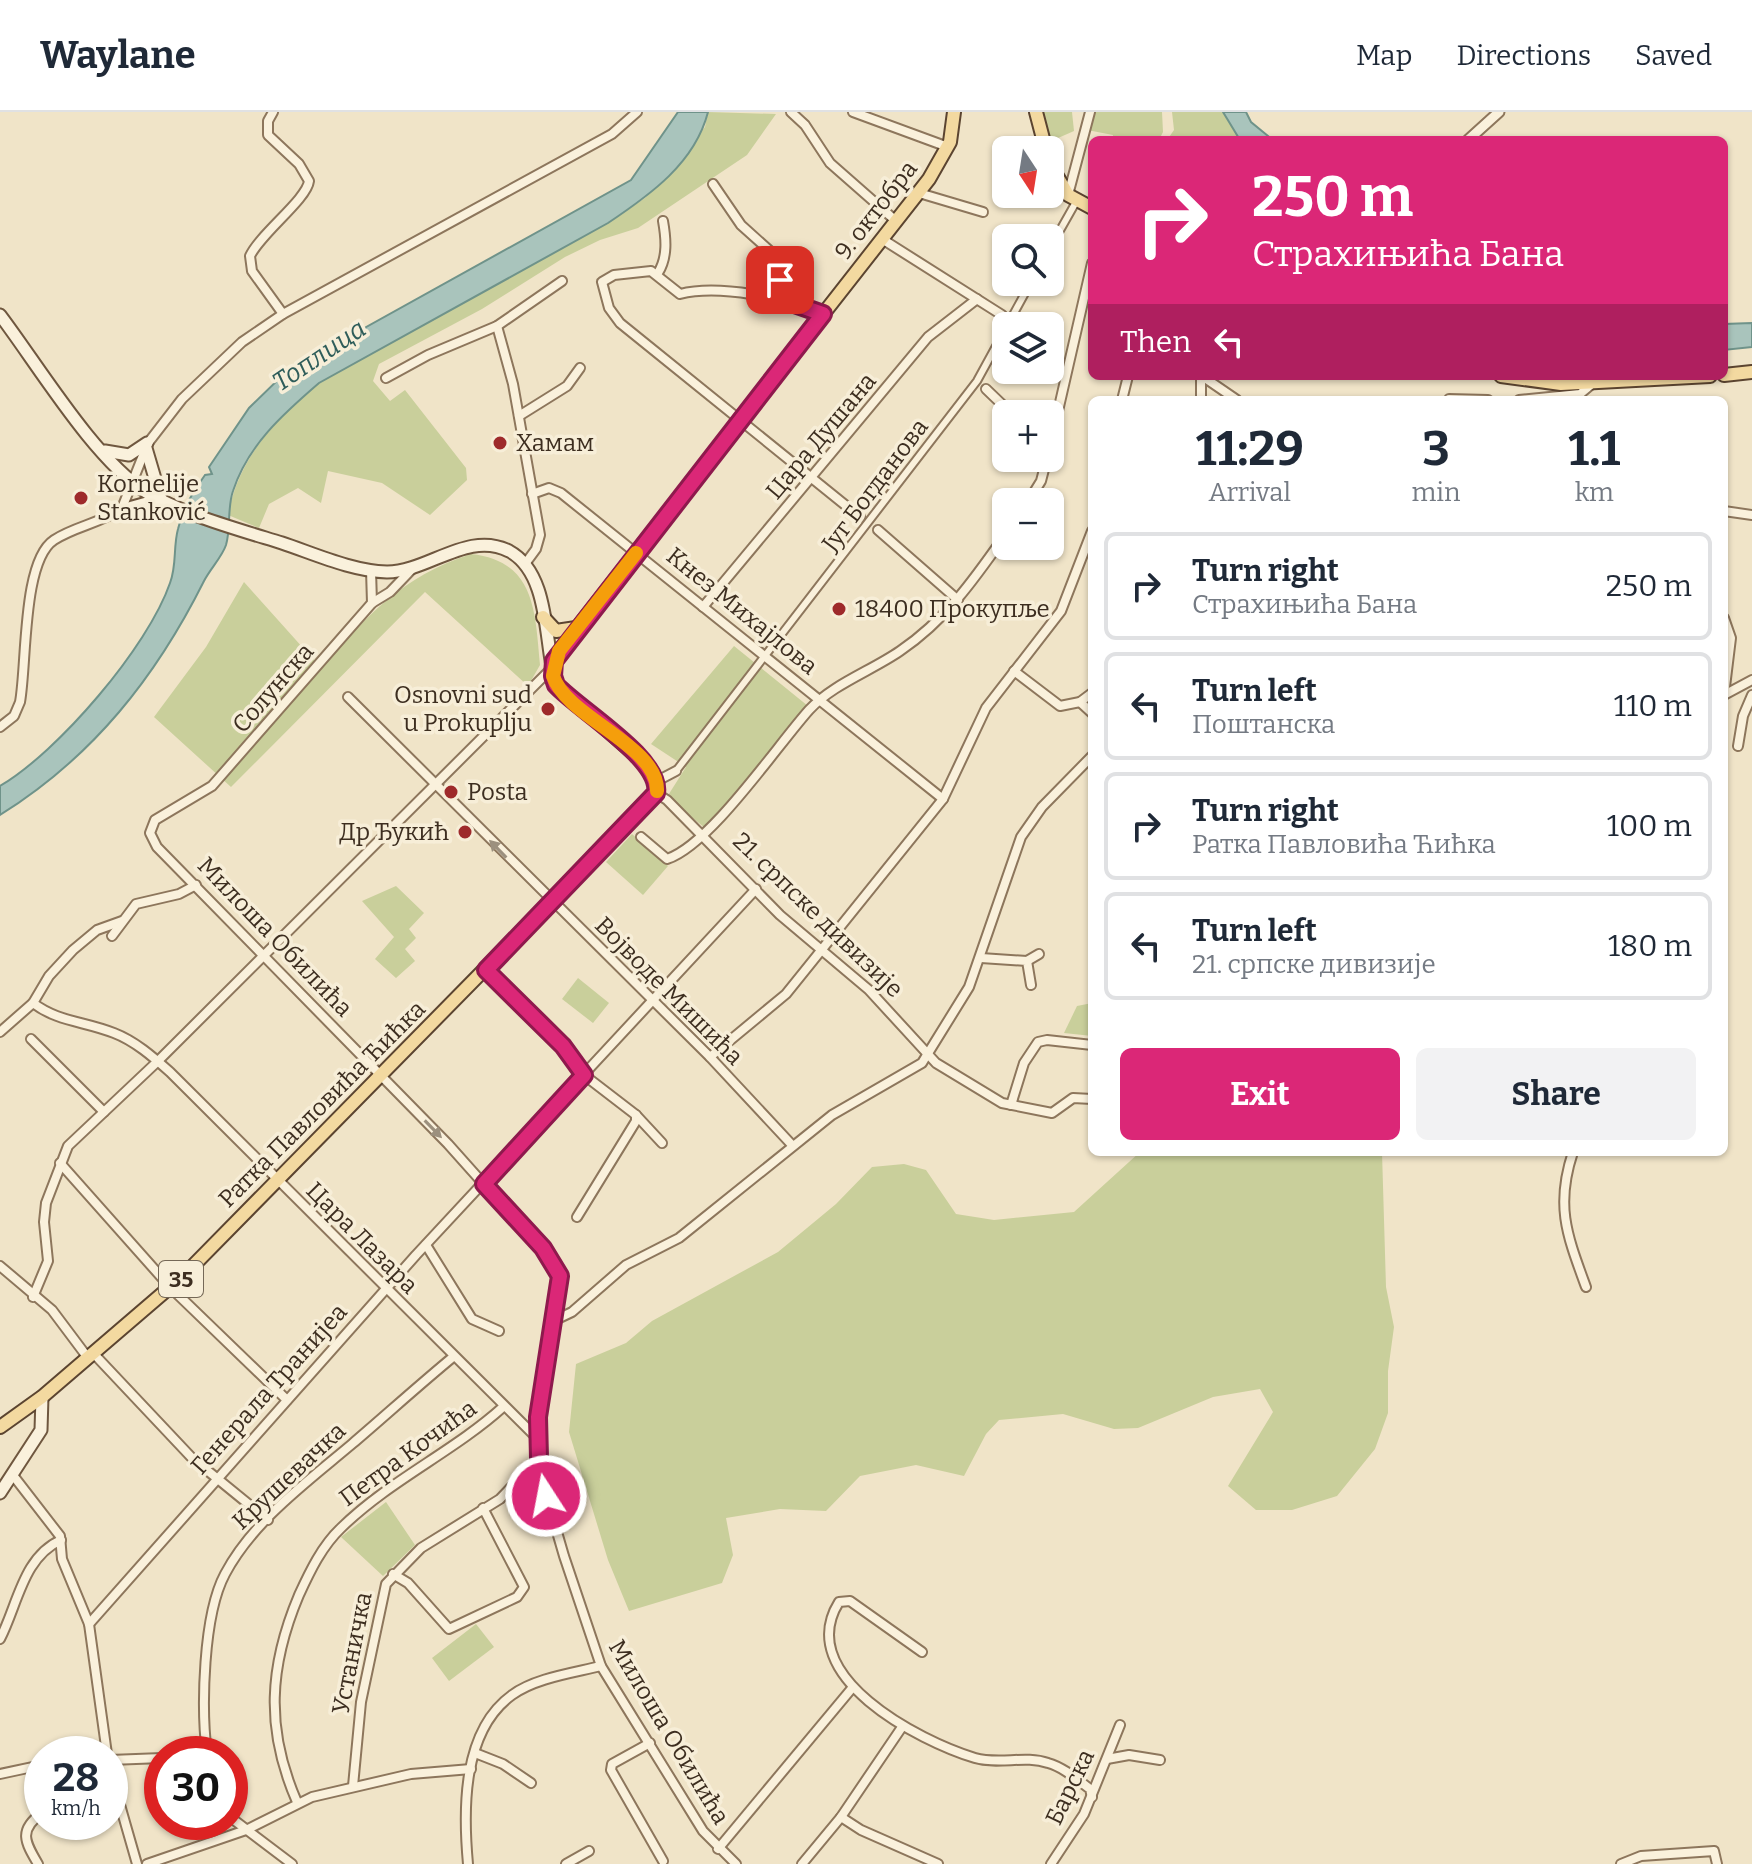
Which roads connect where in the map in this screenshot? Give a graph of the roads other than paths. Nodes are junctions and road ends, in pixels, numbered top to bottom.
1 (273, 112) edge
2 (637, 112) edge
3 (791, 112) edge
4 (853, 112) edge
5 (954, 112) edge
6 (1036, 112) edge
7 (1090, 112) edge
8 (1499, 112) edge
9 (1042, 136) edge
10 (1472, 136) edge
11 (948, 147) junction
12 (713, 184) dead end
13 (1064, 186) edge
14 (919, 193) junction
15 (1072, 198) junction
16 (1088, 206) edge
17 (983, 212) dead end
18 (663, 221) dead end
19 (896, 221) junction
20 (1061, 224) edge
21 (882, 239) junction
22 (658, 273) junction
23 (1088, 280) edge
24 (562, 281) dead end
25 (977, 299) junction
26 (786, 301) junction
27 (997, 312) edge
28 (283, 314) junction
29 (823, 314) junction
30 (0, 315) edge
31 (497, 326) junction
32 (992, 354) edge
33 (580, 368) dead end
34 (1752, 372) edge
35 (1728, 375) edge
36 (386, 378) dead end
37 (1208, 380) edge
38 (1524, 380) edge
39 (1651, 380) edge
40 (1592, 384) junction
41 (986, 389) dead end
42 (1231, 396) edge
43 (1560, 396) edge
44 (997, 400) edge
45 (1060, 400) edge
46 (519, 416) junction
47 (741, 418) junction
48 (147, 445) junction
49 (103, 450) junction
50 (811, 477) junction
51 (132, 480) junction
52 (532, 494) junction
53 (163, 500) junction
54 (118, 511) junction
55 (1728, 512) edge
56 (1752, 515) edge
57 (860, 517) dead end
58 (878, 530) dead end
59 (1088, 541) edge
60 (637, 552) junction
61 (992, 553) edge
62 (525, 564) junction
63 (413, 568) junction
64 (371, 570) junction
65 (958, 600) junction
66 (372, 603) junction
67 (703, 607) junction
68 (543, 617) junction
69 (576, 628) junction
70 (1728, 629) edge
71 (763, 657) junction
72 (1728, 662) edge
73 (552, 668) junction
74 (1014, 671) junction
75 (1752, 680) edge
76 (1752, 686) edge
77 (1741, 688) junction
78 (1728, 693) edge
79 (1752, 695) edge
80 (1088, 696) edge
81 (348, 697) dead end
82 (820, 700) junction
83 (1080, 702) junction
84 (1088, 709) edge
85 (0, 727) edge
86 (1738, 746) dead end
87 (1088, 760) edge
88 (676, 771) joint
89 (436, 784) junction
90 (657, 787) junction
91 (943, 799) junction
92 (152, 823) joint
93 (702, 835) junction
94 (641, 837) dead end
95 (196, 885) junction
96 (756, 889) junction
97 (553, 904) junction
98 (122, 921) junction
99 (112, 936) dead end
100 (822, 952) junction
101 (264, 954) junction
102 (1039, 954) dead end
103 (981, 958) junction
104 (1027, 961) junction
105 (486, 970) junction
106 (1031, 985) dead end
107 (652, 1001) junction
108 (33, 1003) junction
109 (0, 1032) edge
110 (31, 1039) dead end
111 (1088, 1045) edge
112 (928, 1055) junction
113 (710, 1057) junction
114 (158, 1061) junction
115 (381, 1075) junction
116 (584, 1075) junction
117 (1088, 1099) edge
118 (1011, 1105) junction
119 (104, 1112) junction
120 (636, 1115) junction
121 (662, 1143) dead end
122 (792, 1145) junction
123 (1572, 1156) edge
124 (60, 1163) junction
125 (277, 1181) junction
126 (484, 1184) junction
127 (577, 1217) dead end
128 (426, 1245) junction
129 (0, 1266) edge
130 (1586, 1287) dead end
131 (171, 1288) junction
132 (386, 1290) junction
133 (33, 1297) junction
134 (553, 1321) junction
135 (499, 1331) dead end
136 (91, 1356) junction
137 (453, 1357) junction
138 (42, 1397) junction
139 (287, 1400) junction
140 (503, 1407) junction
141 (0, 1427) edge
142 (538, 1439) junction
143 (539, 1458) junction
144 (12, 1474) junction
145 (214, 1479) junction
146 (0, 1493) edge
147 (483, 1508) junction
148 (268, 1520) junction
149 (61, 1540) junction
150 (393, 1574) junction
151 (89, 1624) junction
152 (0, 1639) edge
153 (922, 1652) dead end
154 (601, 1666) junction
155 (853, 1687) junction
156 (1120, 1725) dead end
157 (902, 1727) junction
158 (105, 1736) edge
159 (207, 1736) edge
160 (650, 1743) junction
161 (475, 1753) junction
162 (1107, 1759) junction
163 (1160, 1760) dead end
164 (24, 1769) edge
165 (471, 1769) junction
166 (0, 1774) edge
167 (531, 1783) dead end
168 (353, 1786) junction
169 (1092, 1797) junction
170 (297, 1802) junction
171 (841, 1817) junction
172 (248, 1829) edge
173 (248, 1831) edge
174 (128, 1833) edge
175 (26, 1840) edge
176 (217, 1840) edge
177 (718, 1849) junction
178 (589, 1851) dead end
179 (663, 1861) dead end
180 (732, 1862) edge
181 (38, 1864) edge
182 (137, 1864) edge
183 (147, 1864) edge
184 (292, 1864) edge
185 (468, 1864) edge
186 (566, 1864) edge
187 (802, 1864) edge
188 (938, 1864) edge
189 (1051, 1864) edge
190 (1621, 1864) edge
191 (1717, 1864) edge

1 - 28 street
2 - 28 street
3 - 19 street
4 - 11 street
5 - 11 main road, 9. октобра
6 - 9 main road
7 - 15 street
8 - 10 street
11 - 14 main road, 9. октобра
12 - 26 street
13 - 15 main road
14 - 17 street
14 - 19 main road, 9. октобра
15 - 16 main road
15 - 20 street
18 - 22 street
19 - 21 main road, 9. октобра
21 - 25 street
21 - 29 main road, 9. октобра
22 - 26 street
22 - 47 street
23 - 45 street
24 - 31 street
25 - 27 street
25 - 50 street, Цара Душана
26 - 29 street
28 - 48 street
29 - 47 main road, 9. октобра
30 - 49 main road
31 - 36 street
31 - 46 street
32 - 71 street, Југ Богданова
33 - 46 street
34 - 35 main road
37 - 42 street
38 - 40 main road
39 - 40 main road
40 - 43 street
41 - 44 street
46 - 52 street
47 - 50 street
47 - 60 main road, 9. октобра
48 - 49 main road
48 - 51 street
48 - 53 main road
49 - 51 main road
50 - 57 street
50 - 67 street, Цара Душана
51 - 53 main road
51 - 54 street
52 - 60 street, Кнез Михајлова
52 - 62 street
53 - 54 main road
53 - 64 main road
54 - 85 street
55 - 56 street
58 - 65 street
59 - 74 street
60 - 67 street, Кнез Михајлова
60 - 69 main road, 9. октобра
61 - 65 street
62 - 63 main road
62 - 68 main road
63 - 64 main road
63 - 66 street, Солунска
64 - 66 street
65 - 82 street
66 - 92 street, Солунска
67 - 71 street, Кнез Михајлова
68 - 69 main road
68 - 73 main road
69 - 73 main road, 9. октобра
70 - 72 street
71 - 82 street, Кнез Михајлова
71 - 88 street, Југ Богданова
73 - 89 street
73 - 90 main road, 21. српске дивизије
74 - 83 street
74 - 91 street
75 - 77 street
76 - 77 street
77 - 78 street
79 - 86 street
80 - 83 street
81 - 89 street, Војводе Мишића
82 - 91 street, Кнез Михајлова
82 - 93 street
83 - 84 street
87 - 103 street
88 - 90 street
97 -> 89 street, Војводе Мишића
89 - 101 street
90 - 93 street, 21. српске дивизије
90 - 97 main road, Ратка Павловића Ћићка / 35
91 - 100 street
92 - 95 street, Милоша Обилића
93 - 94 street
93 - 96 street, 21. српске дивизије
95 - 98 street
95 - 101 street, Милоша Обилића
96 - 100 street, 21. српске дивизије
96 - 107 street, Генерала Транијеа
97 - 105 main road, Ратка Павловића Ћићка / 35
97 - 107 street, Војводе Мишића
98 - 99 street
98 - 108 street
100 - 112 street, 21. српске дивизије
100 - 113 street
101 - 114 street
101 - 115 street, Милоша Обилића
102 - 104 street
103 - 104 street
103 - 112 street
104 - 106 street
105 - 115 main road, Ратка Павловића Ћићка / 35
105 - 116 street
107 - 113 street, Војводе Мишића
107 - 116 street, Генерала Транијеа
108 - 109 street
108 - 114 street, Цара Лазара
110 - 119 street
111 - 118 street
112 - 118 street, 21. српске дивизије
112 - 122 street
113 - 122 street, Војводе Мишића
114 - 119 street
114 - 125 street, Цара Лазара
115 - 125 main road, Ратка Павловића Ћићка / 35
115 -> 126 street, Милоша Обилића
116 - 120 street
116 - 126 street, Генерала Транијеа
117 - 118 street, 21. српске дивизије
119 - 124 street
120 - 121 street
120 - 127 street
122 - 134 street
123 - 130 street
124 - 131 street
124 - 133 street
125 - 131 main road, Ратка Павловића Ћићка / 35
125 - 132 street, Цара Лазара
126 - 128 street, Генерала Транијеа
126 - 134 street, Милоша Обилића
128 - 132 street, Генерала Транијеа
128 - 135 street
129 - 133 street
131 - 136 main road, Ратка Павловића Ћићка / 35
131 - 139 street
132 - 137 street, Цара Лазара
132 - 139 street, Генерала Транијеа
133 - 136 street
134 - 142 street, Милоша Обилића
136 - 138 main road, Ратка Павловића Ћићка / 35
136 - 145 street
137 - 140 street, Цара Лазара
137 - 148 street, Крушевачка
138 - 141 main road, Ратка Павловића Ћићка / 35
138 - 144 main road
139 - 145 street, Генерала Транијеа
140 - 142 street, Цара Лазара
140 - 170 street, Петра Кочића
142 - 143 street, Милоша Обилића
143 - 147 street, Устаничка
143 - 154 street, Милоша Обилића
144 - 146 main road
144 - 149 street
145 - 148 street
145 - 151 street, Генерала Транијеа
147 - 150 street, Устаничка
147 - 150 street
148 - 159 street, Крушевачка
149 - 151 street
149 - 152 street
150 - 168 street, Устаничка
151 - 158 street
153 - 155 street
154 - 160 street, Милоша Обилића
154 - 161 street
155 - 157 street
155 - 177 street
156 - 162 street, Барска
157 - 169 street
157 - 171 street
160 - 177 street, Милоша Обилића
160 - 179 street
161 - 165 street
161 - 167 street
162 - 163 street
162 - 169 street, Барска
164 - 166 street
165 - 168 street
165 - 185 street
168 - 170 street
169 - 189 street, Барска
170 - 172 street
171 - 187 street
171 - 188 street
173 - 184 street
174 - 182 street
175 - 181 street
176 - 183 street
177 - 180 street, Милоша Обилића
178 - 186 street
190 - 191 street

